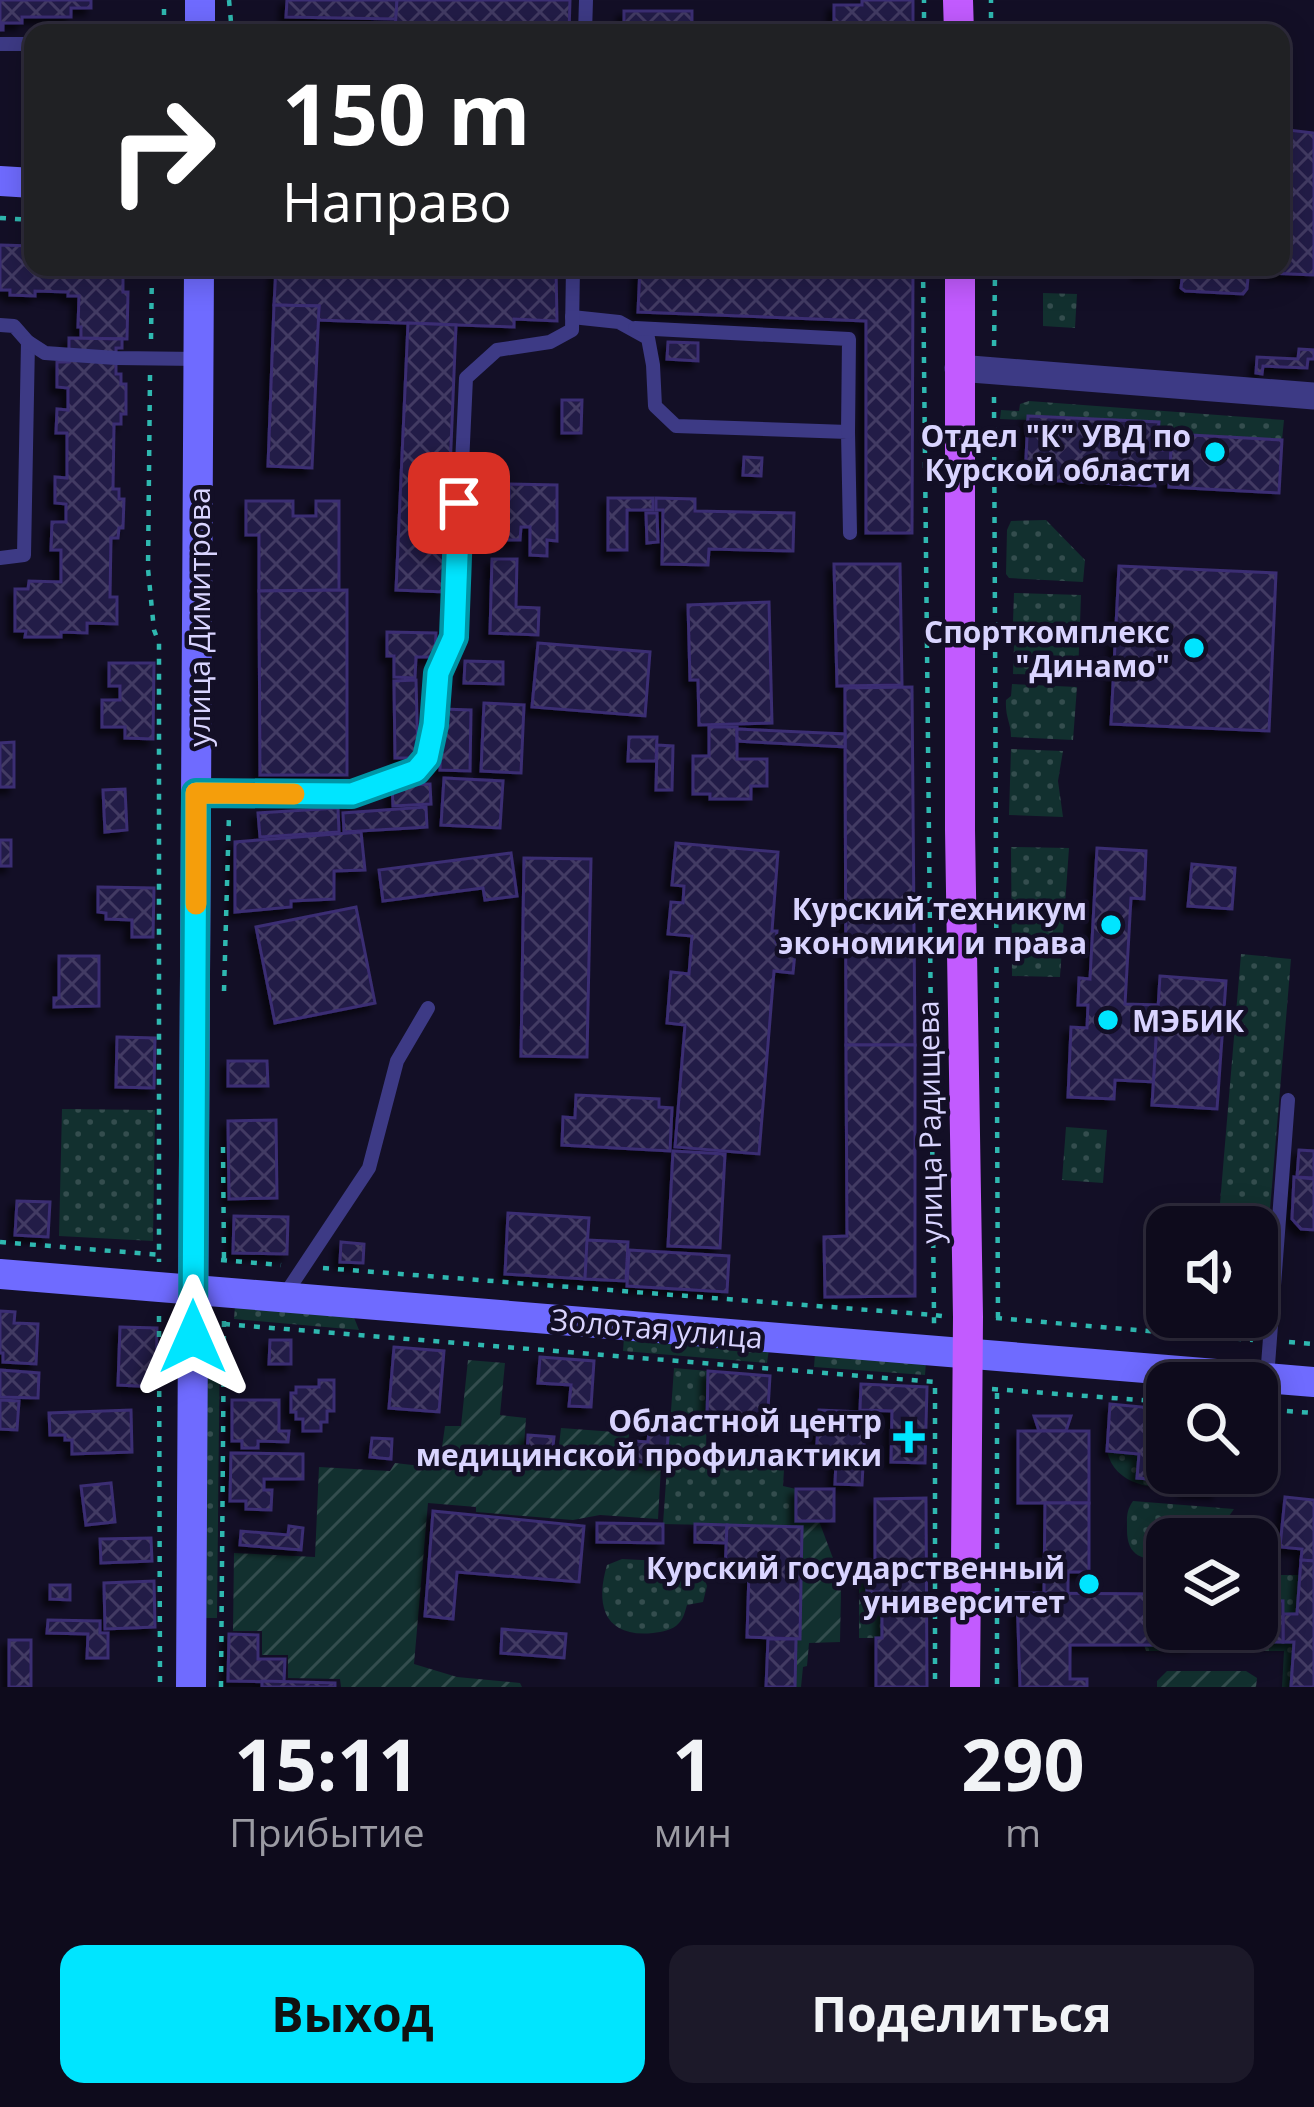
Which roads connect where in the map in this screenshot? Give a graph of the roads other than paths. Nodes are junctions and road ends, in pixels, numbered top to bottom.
1 (199, 276) edge
2 (573, 276) edge
3 (960, 276) edge
4 (572, 316) junction
5 (0, 325) edge
6 (633, 328) junction
7 (28, 342) junction
8 (200, 358) junction
9 (958, 368) junction
10 (1314, 397) edge
11 (848, 432) junction
12 (850, 532) dead end
13 (0, 558) edge
14 (196, 793) junction
15 (428, 1008) dead end
16 (1288, 1100) dead end
17 (0, 1274) edge
18 (209, 1292) junction
19 (283, 1298) junction
20 (982, 1355) junction
21 (1268, 1362) edge
22 (1146, 1368) edge
23 (1278, 1379) edge
24 (1314, 1382) edge
25 (191, 1687) edge
26 (965, 1687) edge

1 - 8 main road, улица Димитрова
2 - 4 lane
3 - 9 main road, улица Радищева
4 - 6 lane
4 - 14 lane
5 - 7 lane
6 - 11 lane
6 - 11 lane
7 - 8 lane
7 - 13 lane
8 - 14 main road, улица Димитрова
9 - 10 street
9 - 20 main road, улица Радищева
11 - 12 lane
14 - 18 main road, улица Димитрова
15 - 19 lane
16 - 21 lane
17 - 18 main road, Золотая улица
18 - 19 main road, Золотая улица
18 - 25 main road, улица Димитрова
19 - 20 main road, Золотая улица
20 - 22 main road, Золотая улица
20 - 26 main road, улица Радищева
23 - 24 main road, Золотая улица

